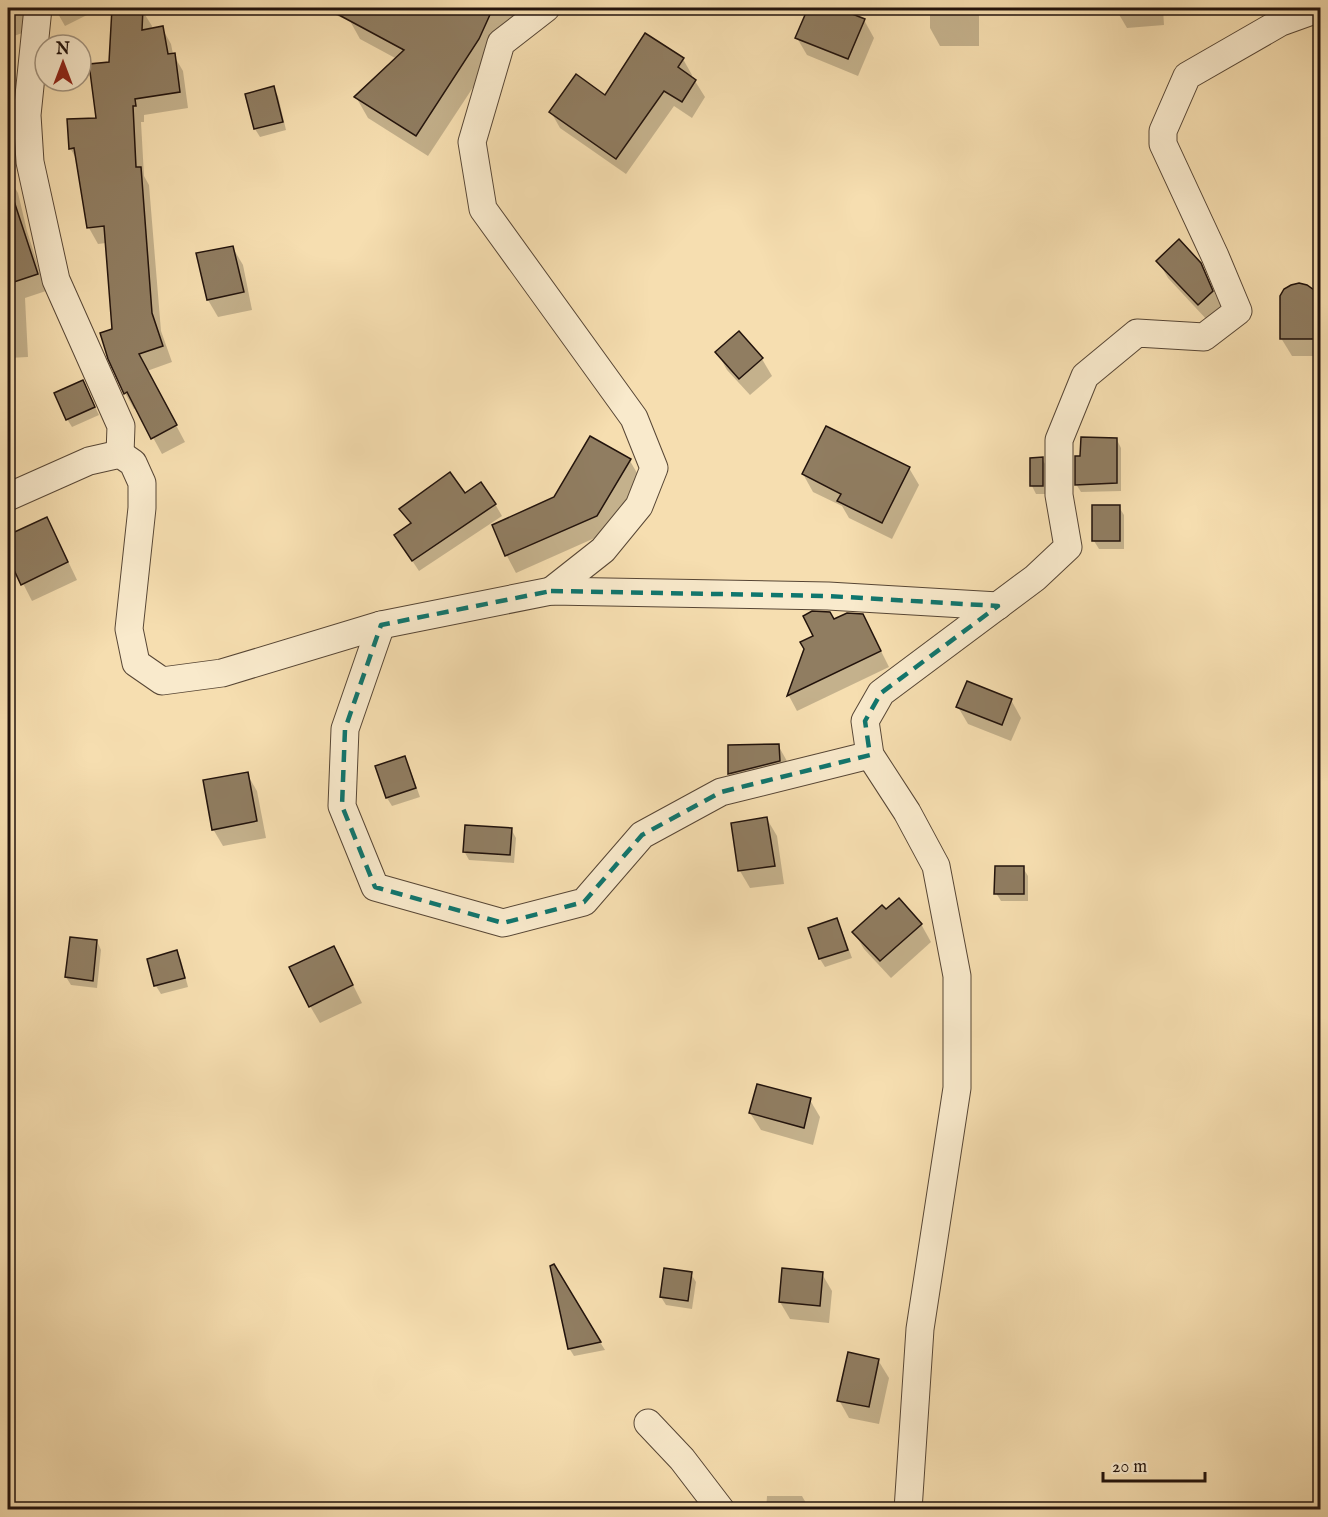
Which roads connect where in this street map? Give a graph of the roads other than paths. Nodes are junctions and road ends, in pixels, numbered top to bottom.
1 (38, 8) edge
2 (546, 8) edge
3 (1320, 8) edge
4 (120, 454) junction
5 (8, 497) edge
6 (550, 591) junction
7 (998, 606) junction
8 (381, 625) junction
9 (870, 755) junction
10 (648, 1423) dead end
11 (721, 1509) edge
12 (908, 1509) edge

1 - 4 street
2 - 6 street
3 - 7 street
4 - 5 street
4 - 8 street
6 - 7 street
6 - 8 street
7 - 9 street
8 - 9 street
9 - 12 street
10 - 11 street

